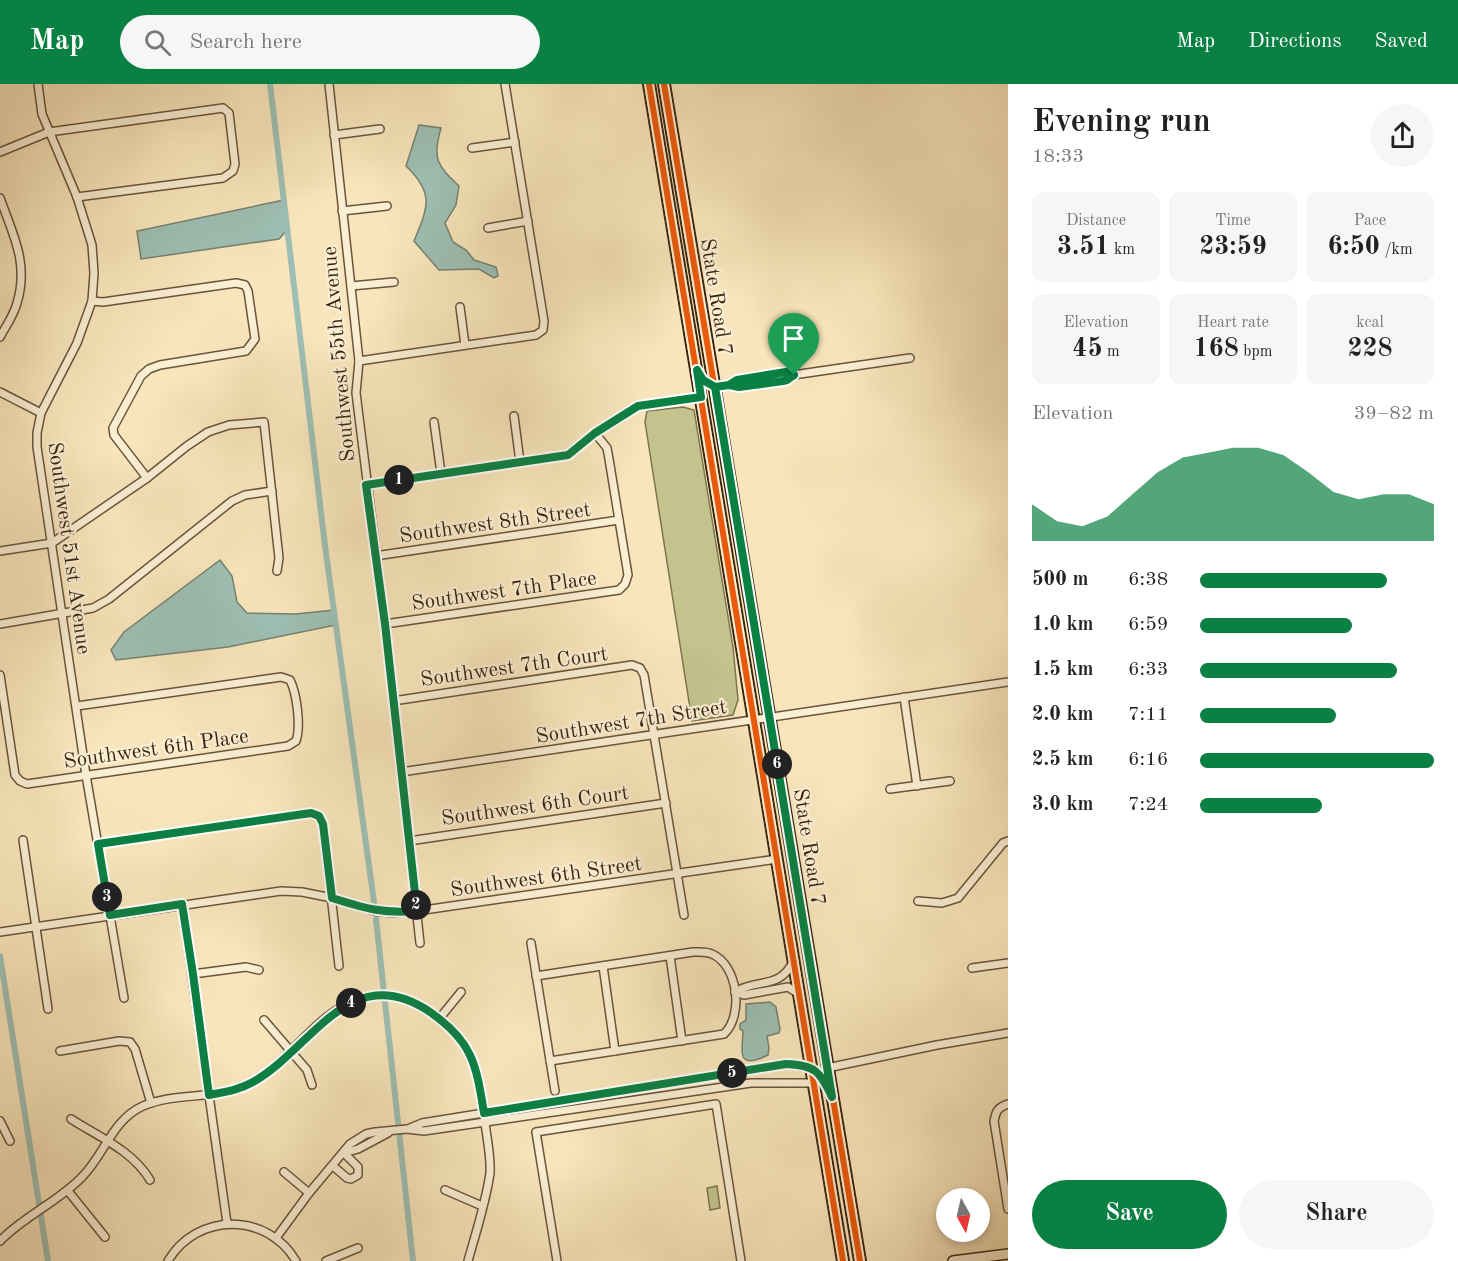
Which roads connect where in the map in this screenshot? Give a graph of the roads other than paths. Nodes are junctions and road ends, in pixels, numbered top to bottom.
1 (38, 84) edge
2 (329, 84) edge
3 (505, 84) edge
4 (649, 84) edge
5 (664, 84) edge
6 (380, 129) dead end
7 (49, 132) junction
8 (334, 135) junction
9 (515, 142) junction
10 (472, 148) dead end
11 (0, 152) edge
12 (76, 197) junction
13 (0, 198) edge
14 (387, 206) dead end
15 (342, 211) junction
16 (671, 219) junction
17 (528, 220) junction
18 (9, 224) junction
19 (1, 226) edge
20 (488, 228) dead end
21 (693, 257) junction
22 (394, 282) dead end
23 (351, 286) junction
24 (92, 302) junction
25 (460, 307) dead end
26 (0, 337) edge
27 (465, 345) junction
28 (910, 358) dead end
29 (359, 361) junction
30 (697, 370) junction
31 (715, 387) junction
32 (0, 392) edge
33 (701, 397) junction
34 (41, 413) junction
35 (514, 416) dead end
36 (434, 422) dead end
37 (721, 424) junction
38 (595, 433) junction
39 (520, 462) junction
40 (441, 473) junction
41 (147, 478) junction
42 (366, 485) junction
43 (272, 490) junction
44 (619, 520) junction
45 (52, 543) junction
46 (0, 551) edge
47 (375, 556) junction
48 (277, 571) dead end
49 (62, 614) junction
50 (0, 624) edge
51 (385, 624) junction
52 (0, 675) edge
53 (1008, 682) edge
54 (904, 697) junction
55 (393, 700) junction
56 (77, 706) junction
57 (769, 716) junction
58 (754, 718) junction
59 (654, 735) junction
60 (401, 772) junction
61 (87, 775) junction
62 (950, 781) dead end
63 (917, 786) junction
64 (890, 789) dead end
65 (666, 803) junction
66 (23, 840) dead end
67 (409, 841) junction
68 (1008, 841) edge
69 (98, 844) junction
70 (777, 859) junction
71 (678, 874) junction
72 (796, 882) junction
73 (332, 898) junction
74 (918, 901) dead end
75 (182, 904) junction
76 (417, 911) junction
77 (110, 915) junction
78 (684, 915) dead end
79 (36, 927) junction
80 (0, 932) edge
81 (531, 943) dead end
82 (420, 944) dead end
83 (670, 956) junction
84 (794, 959) junction
85 (1008, 963) edge
86 (339, 966) dead end
87 (603, 966) junction
88 (972, 968) dead end
89 (259, 970) dead end
90 (193, 974) junction
91 (536, 976) junction
92 (461, 992) dead end
93 (735, 992) junction
94 (799, 994) junction
95 (124, 999) dead end
96 (48, 1009) dead end
97 (439, 1019) junction
98 (264, 1020) dead end
99 (1008, 1033) edge
100 (682, 1041) junction
101 (807, 1044) junction
102 (60, 1051) dead end
103 (615, 1051) junction
104 (290, 1052) junction
105 (550, 1061) junction
106 (812, 1068) junction
107 (827, 1068) junction
108 (814, 1083) junction
109 (312, 1085) dead end
110 (555, 1091) dead end
111 (209, 1095) junction
112 (832, 1097) junction
113 (151, 1103) junction
114 (1008, 1104) edge
115 (531, 1105) junction
116 (484, 1113) junction
117 (534, 1115) junction
118 (71, 1119) dead end
119 (0, 1121) edge
120 (485, 1122) junction
121 (408, 1129) junction
122 (10, 1141) dead end
123 (107, 1143) junction
124 (344, 1153) junction
125 (333, 1166) junction
126 (284, 1172) dead end
127 (1005, 1175) edge
128 (150, 1180) dead end
129 (445, 1190) dead end
130 (68, 1191) junction
131 (309, 1193) junction
132 (482, 1206) junction
133 (1008, 1209) edge
134 (227, 1223) junction
135 (105, 1237) dead end
136 (276, 1238) junction
137 (0, 1241) edge
138 (358, 1248) dead end
139 (1008, 1254) edge
140 (168, 1261) edge
141 (296, 1261) edge
142 (326, 1261) edge
143 (468, 1261) edge
144 (557, 1261) edge
145 (741, 1261) edge
146 (843, 1261) edge
147 (860, 1261) edge
148 (953, 1261) edge

1 - 7 street, Southwest 51st Avenue
2 - 8 street, Southwest 55th Avenue
3 - 9 street
4 - 16 main road, State Road 7
5 - 21 main road, State Road 7
6 - 8 street
7 - 11 street
7 - 12 street, Southwest 51st Avenue
7 - 12 street
8 - 15 street, Southwest 55th Avenue
9 - 10 street
9 - 17 street
12 - 24 street, Southwest 51st Avenue
13 - 18 street
14 - 15 street
15 - 23 street, Southwest 55th Avenue
16 - 21 main road
16 - 30 main road, State Road 7
17 - 20 street
17 - 27 street
18 - 19 street
18 - 26 street
21 - 31 main road, State Road 7
22 - 23 street
23 - 29 street, Southwest 55th Avenue
24 - 34 street, Southwest 51st Avenue
24 - 41 street
25 - 27 street
27 - 29 street
28 - 31 street
29 - 42 street, Southwest 55th Avenue
30 - 31 main road
30 - 33 main road, State Road 7
31 - 37 main road, State Road 7
32 - 34 street
33 - 37 main road
33 - 38 street
33 - 58 main road, State Road 7
34 - 45 street, Southwest 51st Avenue
35 - 39 street
36 - 40 street
37 - 57 main road, State Road 7
38 - 39 street
38 - 44 street
39 - 40 street
40 - 42 street
41 - 43 street
41 - 45 street
42 - 47 street, Southwest 55th Avenue
43 - 48 street
43 - 49 street
44 - 47 street, Southwest 8th Street
44 - 51 street, Southwest 7th Place
45 - 46 street
45 - 49 street, Southwest 51st Avenue
47 - 51 street, Southwest 55th Avenue
49 - 50 street
49 - 56 street, Southwest 51st Avenue
51 - 55 street, Southwest 55th Avenue
52 - 61 street, Southwest 6th Place
53 - 54 street, Southwest 7th Street
54 - 57 street, Southwest 7th Street
54 - 63 street
55 - 59 street, Southwest 7th Court
55 - 60 street, Southwest 55th Avenue
56 - 61 street, Southwest 51st Avenue
56 - 61 street, Southwest 6th Place
57 - 58 street, Southwest 7th Street
57 - 72 main road, State Road 7
58 - 59 street, Southwest 7th Street
58 - 70 main road, State Road 7
59 - 60 street, Southwest 7th Street
59 - 65 street
60 - 67 street, Southwest 55th Avenue
61 - 69 street, Southwest 51st Avenue
62 - 63 street
63 - 64 street
65 - 67 street, Southwest 6th Court
65 - 71 street
66 - 79 street
67 - 76 street, Southwest 55th Avenue
68 - 74 street
69 - 73 street
69 - 77 street, Southwest 51st Avenue
70 - 71 street, Southwest 6th Street
70 - 72 main road
70 - 84 main road, State Road 7
71 - 76 street, Southwest 6th Street
71 - 78 street
72 - 107 main road, State Road 7
73 - 75 street, Southwest 6th Street
73 - 76 street, Southwest 6th Street
73 - 86 street
75 - 77 street, Southwest 6th Street
75 - 90 street
76 - 82 street, Southwest 55th Avenue
77 - 79 street, Southwest 6th Street
77 - 95 street, Southwest 51st Avenue
79 - 80 street, Southwest 6th Street
79 - 96 street
81 - 91 street
83 - 87 street
83 - 93 street
83 - 100 street
84 - 93 street
84 - 94 main road, State Road 7
85 - 88 street
87 - 91 street
87 - 103 street
89 - 90 street
90 - 111 street
91 - 105 street
92 - 97 street
93 - 94 street
93 - 100 street
94 - 101 main road, State Road 7
97 - 104 street
97 - 116 street
98 - 104 street
99 - 107 street
100 - 103 street
101 - 106 main road, State Road 7
101 - 107 main road
102 - 113 street
103 - 105 street
104 - 109 street
104 - 111 street
105 - 110 street
106 - 108 main road, State Road 7
106 - 112 main road
106 - 115 street
107 - 112 main road, State Road 7
108 - 117 street
108 - 146 main road, State Road 7
111 - 113 street
111 - 134 street
112 - 147 main road, State Road 7
113 - 123 street
114 - 127 street
115 - 116 street
115 - 117 street
116 - 120 street
116 - 121 street
117 - 120 street
118 - 123 street
119 - 122 street
120 - 121 street
120 - 132 street
121 - 124 street
123 - 128 street
123 - 130 street
124 - 125 street
124 - 125 street
125 - 131 street
126 - 131 street
127 - 133 street
129 - 132 street
130 - 135 street
130 - 137 street
131 - 136 street
132 - 143 street
134 - 136 street
134 - 140 street
136 - 141 street
138 - 142 street
139 - 148 main road
144 - 145 street

